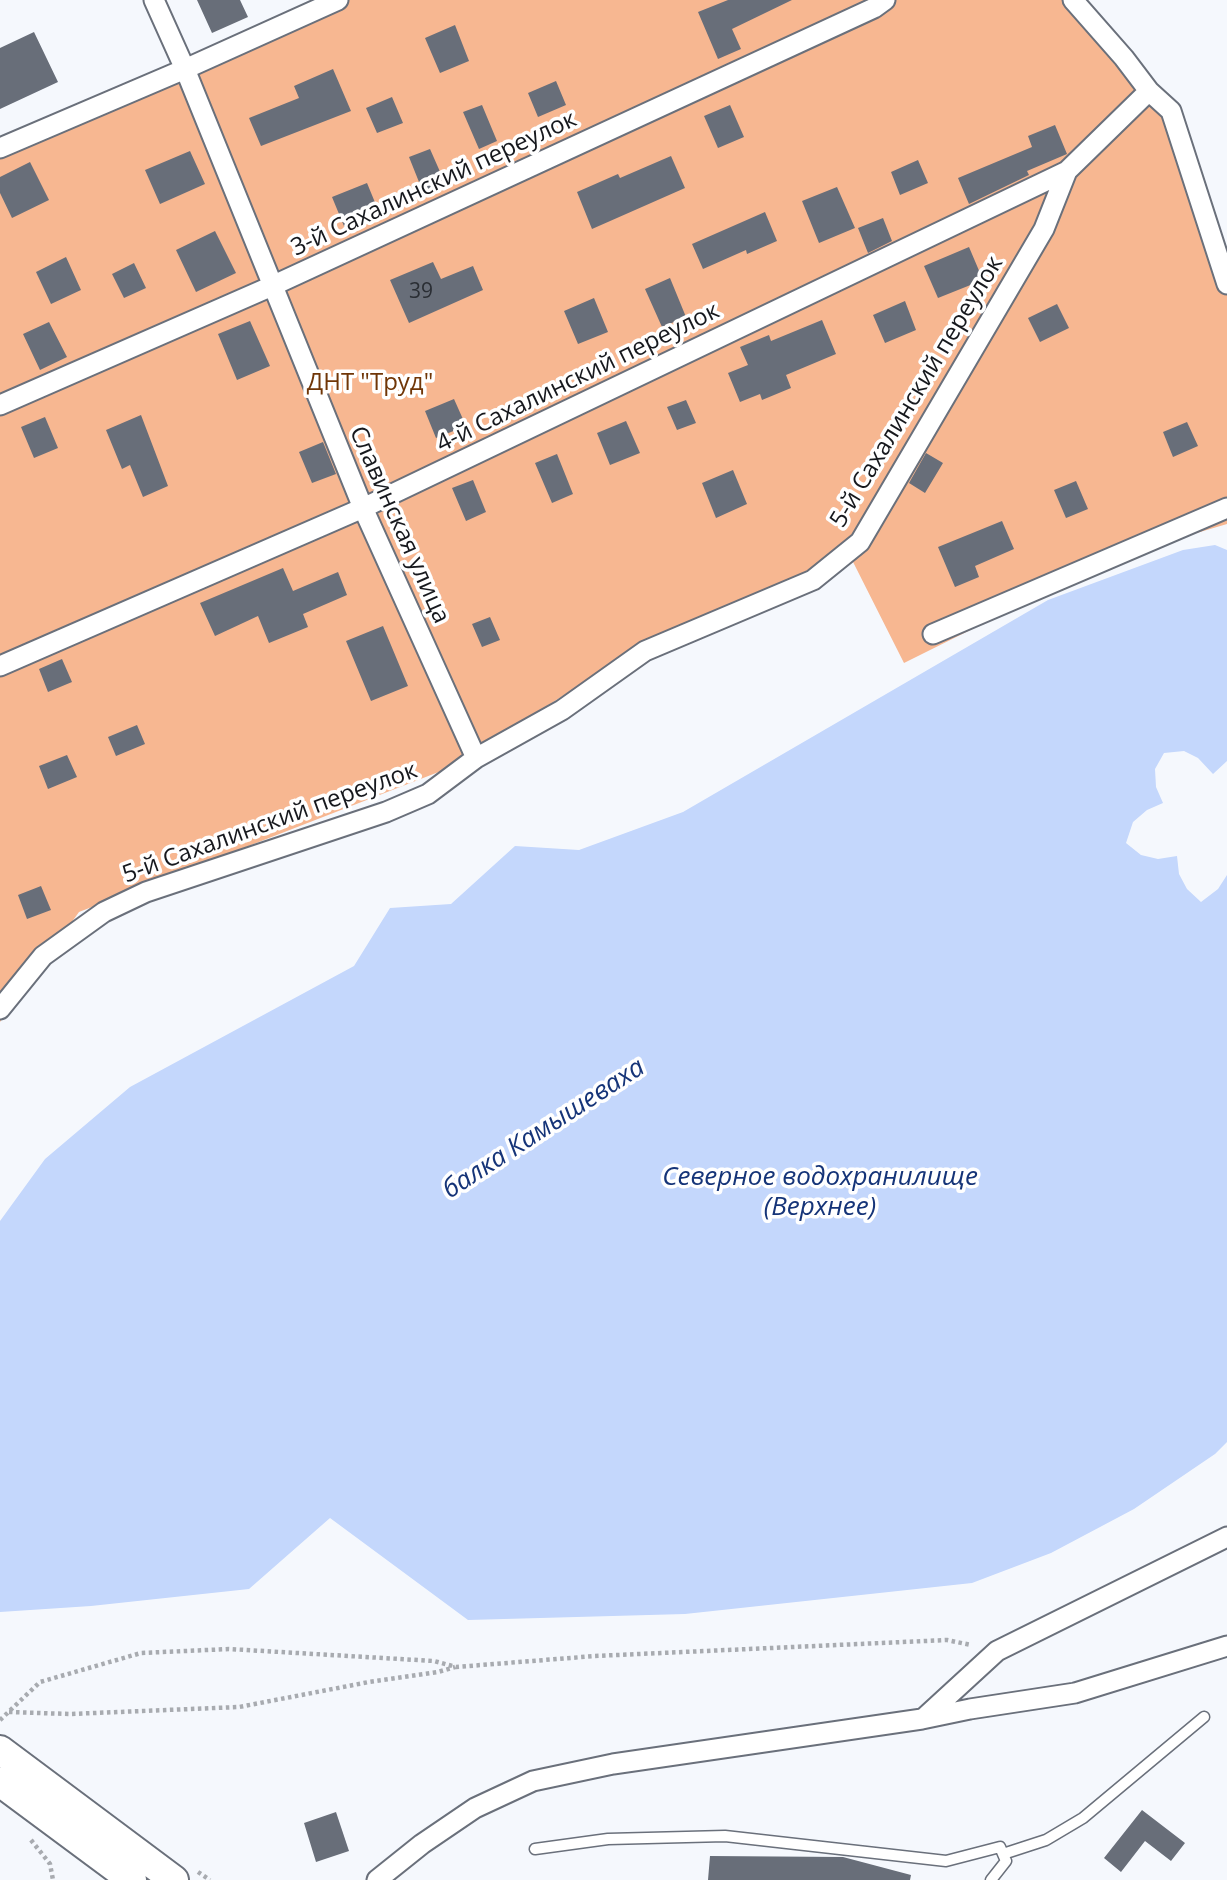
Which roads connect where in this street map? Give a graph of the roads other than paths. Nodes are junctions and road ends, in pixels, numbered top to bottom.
1 (154, 0) edge
2 (338, 0) edge
3 (885, 0) edge
4 (1073, 0) edge
5 (185, 69) junction
6 (1149, 91) junction
7 (0, 148) edge
8 (1067, 171) junction
9 (1227, 284) edge
10 (272, 286) junction
11 (0, 405) edge
12 (363, 508) junction
13 (1227, 508) edge
14 (933, 634) dead end
15 (0, 666) edge
16 (476, 758) junction
17 (0, 1009) edge
18 (1227, 1536) edge
19 (1227, 1646) edge
20 (1204, 1717) dead end
21 (922, 1719) junction
22 (0, 1750) edge
23 (0, 1782) edge
24 (31, 1789) junction
25 (535, 1849) dead end
26 (1003, 1854) junction
27 (124, 1878) edge
28 (174, 1880) edge
29 (377, 1880) edge
30 (991, 1880) edge

1 - 5 street, Славинская улица
2 - 5 street
3 - 10 street, 3-й Сахалинский переулок
4 - 6 street
5 - 7 street
5 - 10 street, Славинская улица
6 - 8 street, 4-й Сахалинский переулок
6 - 9 street
8 - 12 street, 4-й Сахалинский переулок
8 - 16 street, 5-й Сахалинский переулок
10 - 11 street, 3-й Сахалинский переулок
10 - 12 street, Славинская улица
12 - 15 street, 4-й Сахалинский переулок
12 - 16 street, Славинская улица
13 - 14 street
16 - 17 street, 5-й Сахалинский переулок
18 - 21 street
19 - 21 street
20 - 26 lane
21 - 29 street
22 - 24 main road
23 - 24 main road
24 - 27 main road
24 - 28 main road
25 - 26 lane
26 - 30 lane

